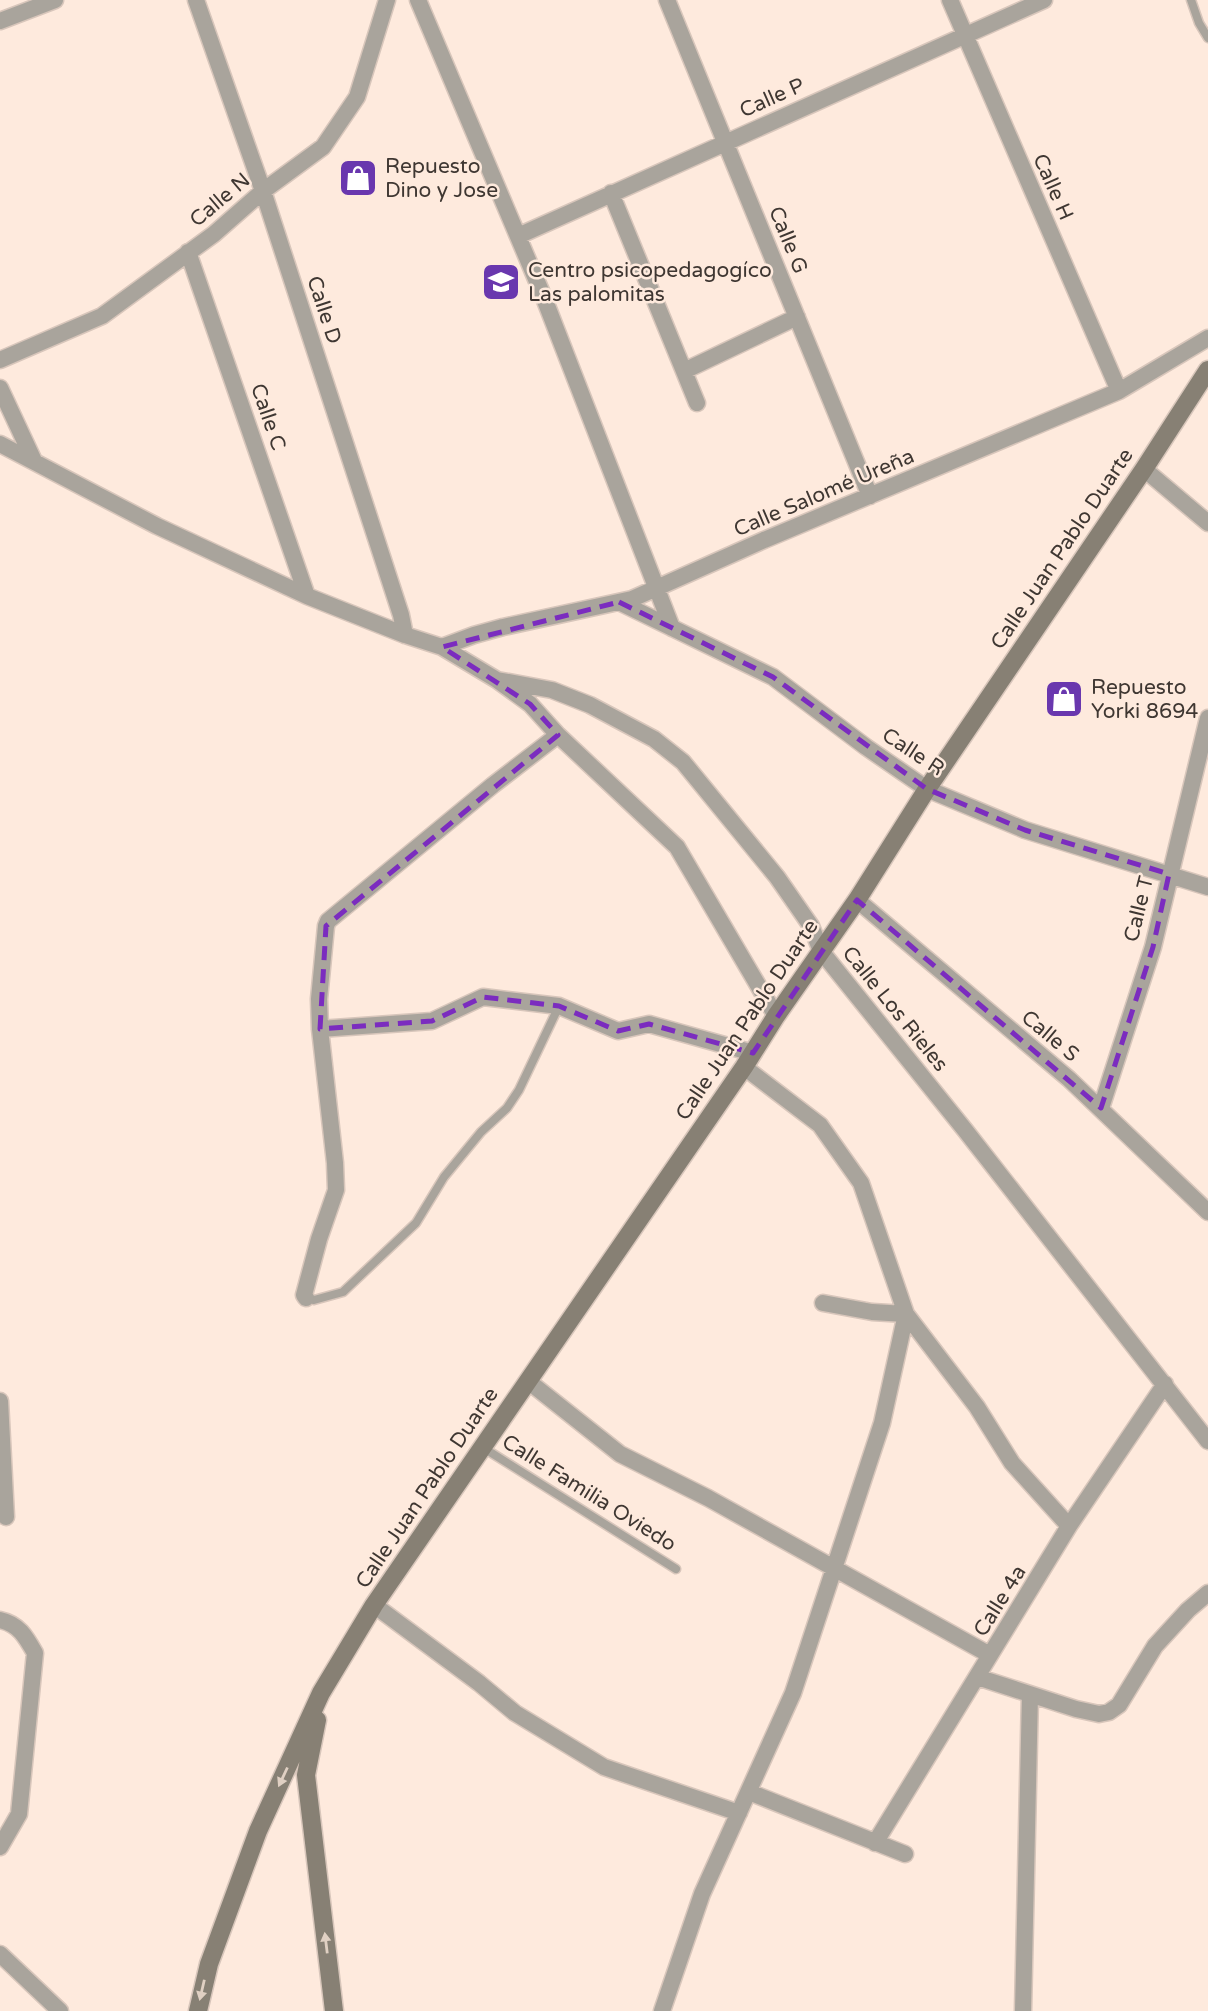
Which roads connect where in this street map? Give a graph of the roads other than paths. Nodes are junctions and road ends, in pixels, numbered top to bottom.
1 (196, 0) edge
2 (387, 0) edge
3 (418, 0) edge
4 (667, 0) edge
5 (950, 0) edge
6 (1044, 0) edge
7 (1191, 0) edge
8 (50, 1) edge
9 (0, 21) edge
10 (965, 36) junction
11 (1208, 38) edge
12 (725, 142) junction
13 (263, 191) junction
14 (611, 193) junction
15 (518, 236) junction
16 (188, 252) junction
17 (797, 317) junction
18 (1208, 338) edge
19 (0, 360) edge
20 (1208, 370) edge
21 (684, 371) junction
22 (0, 388) edge
23 (1119, 391) junction
24 (697, 403) dead end
25 (0, 444) edge
26 (34, 461) junction
27 (1144, 469) junction
28 (870, 496) junction
29 (1208, 523) edge
30 (657, 588) junction
31 (307, 596) junction
32 (619, 602) junction
33 (672, 628) junction
34 (405, 635) junction
35 (442, 647) junction
36 (497, 680) junction
37 (1208, 718) edge
38 (558, 736) junction
39 (927, 789) junction
40 (1169, 874) junction
41 (1208, 887) edge
42 (857, 900) junction
43 (821, 951) junction
44 (559, 1006) junction
45 (776, 1016) junction
46 (320, 1029) junction
47 (749, 1060) junction
48 (1101, 1108) junction
49 (1208, 1212) edge
50 (306, 1298) joint
51 (824, 1303) dead end
52 (906, 1314) junction
53 (528, 1381) junction
54 (1165, 1384) junction
55 (0, 1401) edge
56 (1208, 1441) edge
57 (482, 1447) junction
58 (6, 1517) dead end
59 (1069, 1526) junction
60 (676, 1569) dead end
61 (835, 1571) junction
62 (1208, 1593) edge
63 (374, 1605) junction
64 (0, 1620) edge
65 (990, 1656) junction
66 (977, 1677) junction
67 (321, 1693) junction
68 (1030, 1694) junction
69 (749, 1791) junction
70 (739, 1813) junction
71 (876, 1843) junction
72 (0, 1847) edge
73 (905, 1854) dead end
74 (0, 1954) edge
75 (60, 2011) edge
76 (198, 2011) edge
77 (334, 2011) edge
78 (662, 2011) edge
79 (1023, 2011) edge

1 - 13 street, Calle D
2 - 13 street, Calle N
3 - 15 street
4 - 12 street, Calle G
5 - 10 street, Calle H
6 - 10 street, Calle P
7 - 11 lane
8 - 9 street
10 - 12 street, Calle P
10 - 23 street, Calle H
12 - 14 street, Calle P
12 - 17 street, Calle G
13 - 16 street, Calle N
13 - 34 street, Calle D
14 - 15 street, Calle P
14 - 21 street
15 - 30 street
16 - 19 street, Calle N
16 - 31 street, Calle C
17 - 21 street
17 - 28 street, Calle G
18 - 23 street, Calle Salomé Ureña
20 - 27 street, Calle Juan Pablo Duarte
21 - 24 street
22 - 26 street
23 - 28 street, Calle Salomé Ureña
25 - 26 street
26 - 31 street
27 - 29 street
27 - 39 street, Calle Juan Pablo Duarte
28 - 30 street, Calle Salomé Ureña
30 - 32 street, Calle Salomé Ureña
30 - 33 street
31 - 34 street
32 - 33 street, Calle R
32 - 35 street, Calle Salomé Ureña
33 - 39 street, Calle R
34 - 35 street
35 - 36 street
36 - 38 street
36 - 43 street, Calle Los Rieles
37 - 40 street, Calle T
38 - 45 street
38 - 46 street
39 - 40 street, Calle R
39 - 42 street, Calle Juan Pablo Duarte
40 - 41 street, Calle R
40 - 48 street, Calle T
42 - 43 street, Calle Juan Pablo Duarte
42 - 48 street, Calle S
43 - 45 street, Calle Juan Pablo Duarte
43 - 54 street, Calle Los Rieles
44 - 46 street
44 - 47 street
44 - 50 lane
45 - 47 street, Calle Juan Pablo Duarte
46 - 50 street
47 - 52 street
47 - 53 street, Calle Juan Pablo Duarte
48 - 49 street, Calle S
51 - 52 street
52 - 59 street
52 - 61 street
53 - 57 street, Calle Juan Pablo Duarte
53 - 61 street
54 - 56 street, Calle Los Rieles
54 - 59 street, Calle 4a
55 - 58 street
57 - 60 lane, Calle Familia Oviedo
57 - 63 street, Calle Juan Pablo Duarte
59 - 65 street, Calle 4a
61 - 65 street
61 - 69 street
62 - 68 street
63 - 67 street, Calle Juan Pablo Duarte
63 - 70 street
64 - 72 street
65 - 66 street, Calle 4a
66 - 68 street
66 - 71 street, Calle 4a
67 -> 76 street, Calle Juan Pablo Duarte
77 -> 67 street, Calle Juan Pablo Duarte
68 - 79 street
69 - 70 street
69 - 71 street
70 - 78 street
71 - 73 street
74 - 75 street

